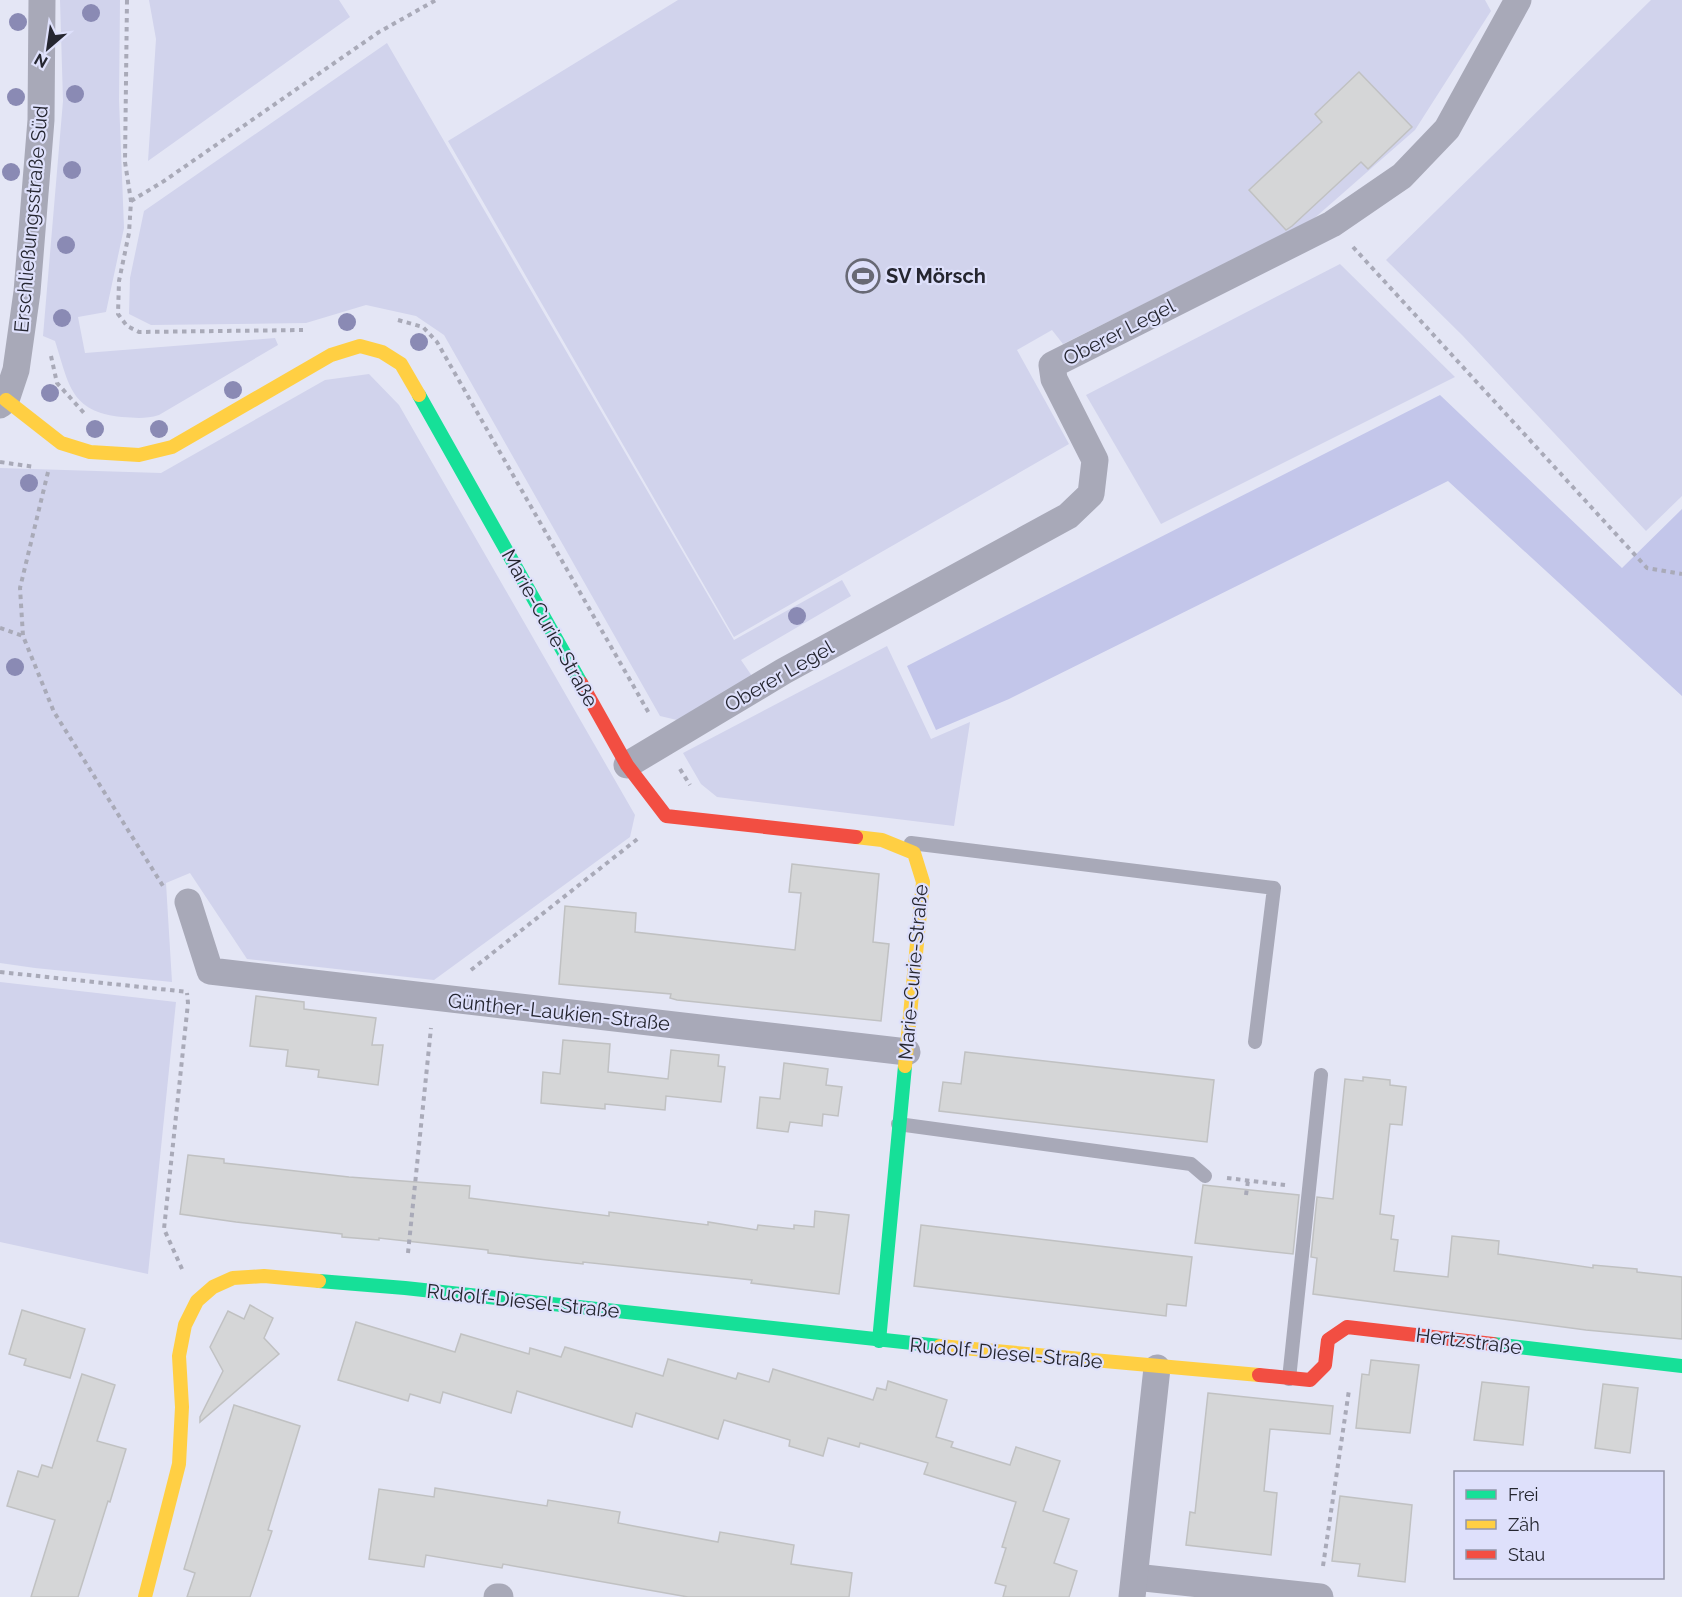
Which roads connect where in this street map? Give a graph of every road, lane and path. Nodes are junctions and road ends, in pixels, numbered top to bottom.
1 (42, 0) edge
2 (127, 0) edge
3 (436, 0) edge
4 (1518, 0) edge
5 (131, 201) junction
6 (1332, 225) junction
7 (393, 318) dead end
8 (302, 336) dead end
9 (21, 345) junction
10 (3, 402) edge
11 (84, 413) junction
12 (95, 416) dead end
13 (61, 443) junction
14 (0, 462) edge
15 (1682, 574) edge
16 (0, 628) edge
17 (23, 636) junction
18 (665, 742) junction
19 (627, 765) junction
20 (666, 816) junction
21 (711, 821) junction
22 (882, 840) junction
23 (188, 902) joint
24 (210, 971) junction
25 (0, 972) edge
26 (187, 993) junction
27 (434, 998) junction
28 (1256, 1042) dead end
29 (907, 1052) junction
30 (1321, 1075) dead end
31 (898, 1124) junction
32 (1205, 1176) joint
33 (1248, 1181) junction
34 (1310, 1188) junction
35 (1246, 1195) dead end
36 (405, 1288) junction
37 (197, 1302) junction
38 (879, 1341) junction
39 (1325, 1365) junction
40 (1682, 1366) edge
41 (1157, 1368) junction
42 (1289, 1379) junction
43 (1133, 1587) edge
44 (145, 1597) edge
45 (1319, 1597) edge

1 - 9 street, Erschließungsstraße Süd
2 - 5 path
3 - 5 path
4 - 6 street, Oberer Legel
5 - 8 path
6 - 15 path
6 - 18 street, Oberer Legel
7 - 18 path
9 - 10 street, Erschließungsstraße Süd
9 - 11 path
10 - 13 street, Marie-Curie-Straße
11 - 12 path
11 - 13 path
13 - 19 street, Marie-Curie-Straße
14 - 17 path
16 - 17 path
17 - 23 path
18 - 19 street, Oberer Legel
18 - 21 path
19 - 20 street, Marie-Curie-Straße
20 - 21 street, Marie-Curie-Straße
20 - 27 path
21 - 22 street, Marie-Curie-Straße
22 - 28 lane
22 - 29 street, Marie-Curie-Straße
23 - 24 street
24 - 26 path
24 - 27 street, Günther-Laukien-Straße
25 - 26 path
26 - 37 path
27 - 29 street, Günther-Laukien-Straße
27 - 36 path
29 - 31 street, Marie-Curie-Straße
30 - 34 lane
31 - 32 lane
31 - 38 street, Marie-Curie-Straße
32 - 33 path
33 - 34 path
33 - 35 path
34 - 42 lane
36 - 37 street, Rudolf-Diesel-Straße
36 - 38 street, Rudolf-Diesel-Straße
37 - 44 street, Rudolf-Diesel-Straße
38 - 41 street, Rudolf-Diesel-Straße
39 - 40 street, Hertzstraße
39 - 42 street
39 - 45 path
41 - 42 street
41 - 43 street
43 - 45 street

